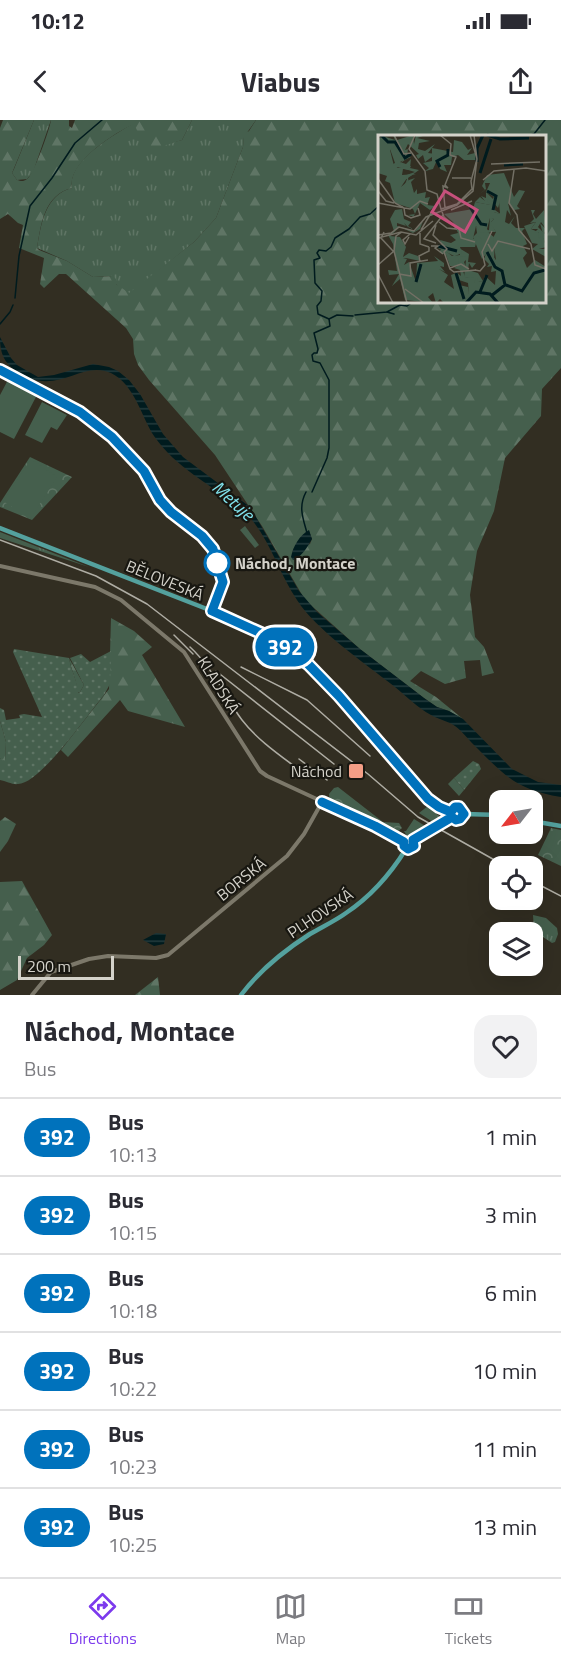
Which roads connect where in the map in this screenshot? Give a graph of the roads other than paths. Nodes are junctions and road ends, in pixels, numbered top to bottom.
1 (0, 528) edge
2 (0, 566) edge
3 (322, 802) junction
4 (439, 807) junction
5 (452, 814) junction
6 (464, 814) junction
7 (489, 815) edge
8 (442, 823) junction
9 (543, 823) edge
10 (561, 826) edge
11 (413, 840) junction
12 (404, 842) junction
13 (406, 849) junction
14 (242, 994) edge
15 (32, 995) edge

1 - 4 main road, BĚLOVESKÁ
2 - 3 main road, KLADSKÁ
3 - 12 main road, KLADSKÁ
3 - 15 main road, BORSKÁ
4 - 5 main road, BĚLOVESKÁ
4 - 8 main road
5 - 6 main road
5 - 6 main road
5 - 8 main road
6 - 7 main road
8 - 11 main road
9 - 10 main road
11 - 12 main road
11 - 13 main road
12 - 13 main road
13 - 14 main road, PLHOVSKÁ

